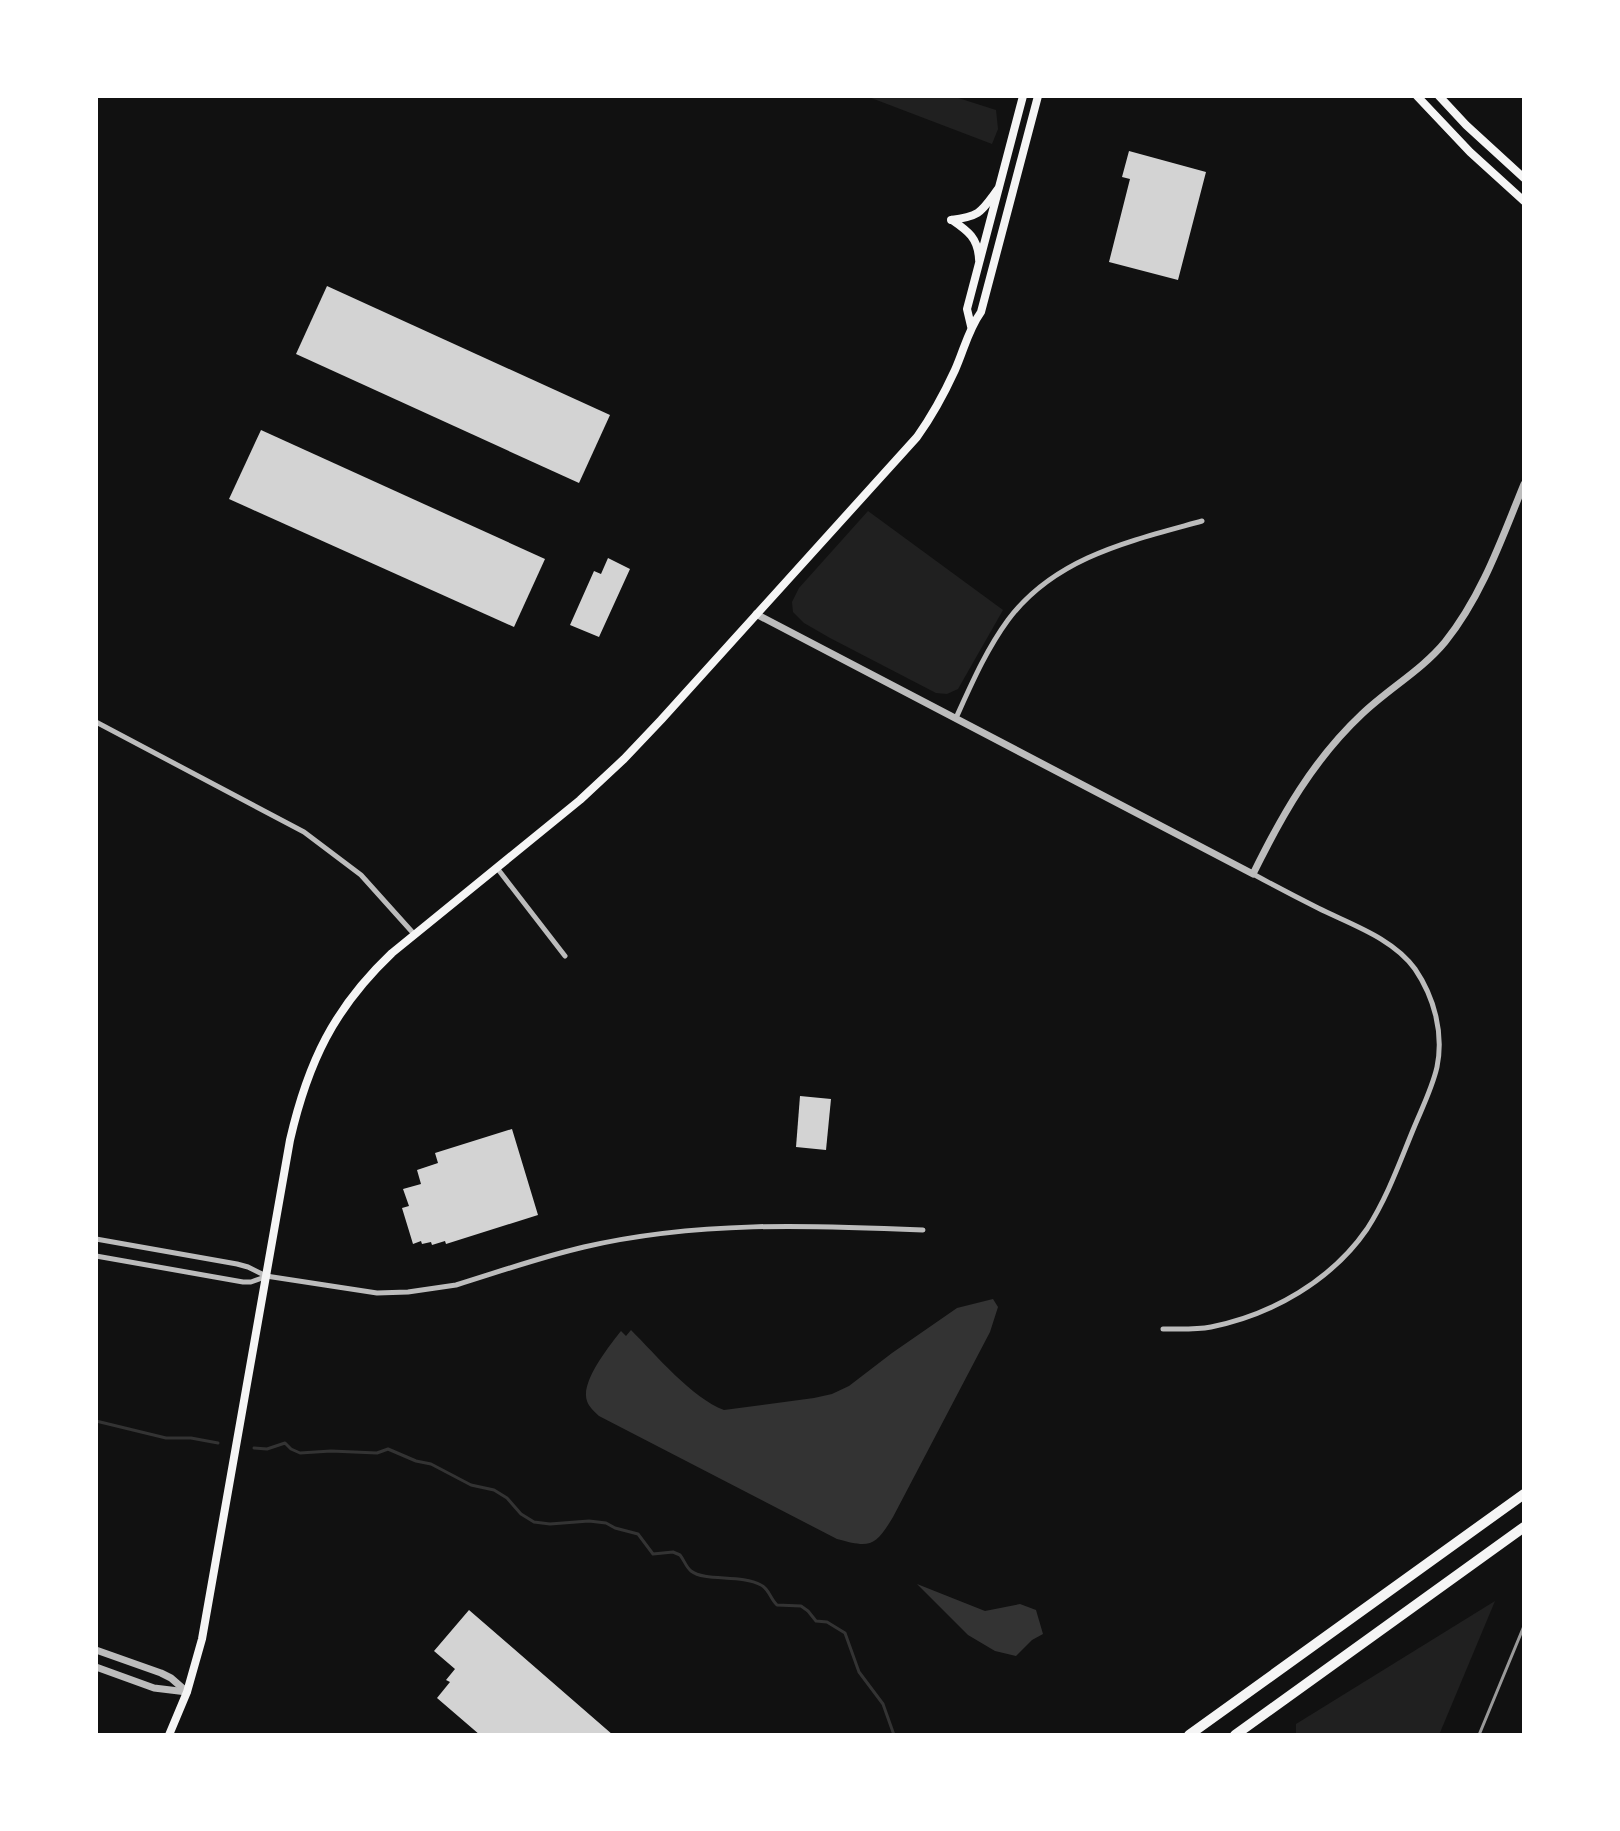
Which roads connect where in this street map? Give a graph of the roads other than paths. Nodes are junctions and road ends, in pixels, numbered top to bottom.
1 (1023, 96) edge
2 (1038, 96) edge
3 (1417, 96) edge
4 (1439, 96) edge
5 (1524, 178) edge
6 (1001, 185) junction
7 (1524, 201) edge
8 (979, 266) junction
9 (971, 326) junction
10 (1524, 484) edge
11 (1202, 521) dead end
12 (756, 614) junction
13 (955, 719) junction
14 (96, 722) edge
15 (497, 868) junction
16 (1253, 874) junction
17 (414, 935) junction
18 (565, 956) dead end
19 (923, 1230) dead end
20 (96, 1239) edge
21 (96, 1256) edge
22 (266, 1276) junction
23 (1163, 1329) dead end
24 (1524, 1494) edge
25 (1524, 1527) edge
26 (96, 1650) edge
27 (96, 1667) edge
28 (187, 1692) junction
29 (169, 1735) edge
30 (1189, 1735) edge
31 (1235, 1735) edge

1 - 6 main road
2 - 9 main road
3 - 7 main road
4 - 5 main road
6 - 8 main road
6 - 8 main road
8 - 9 main road
9 - 12 main road
10 - 16 street
11 - 13 street
12 - 13 street
12 - 15 main road
13 - 16 street
14 - 17 street
15 - 17 main road
15 - 18 street
16 - 23 street
17 - 22 main road
19 - 22 street
20 - 22 street
21 - 22 street
22 - 28 main road
24 - 30 highway
25 - 31 highway
26 - 28 street
27 - 28 street
28 - 29 main road

